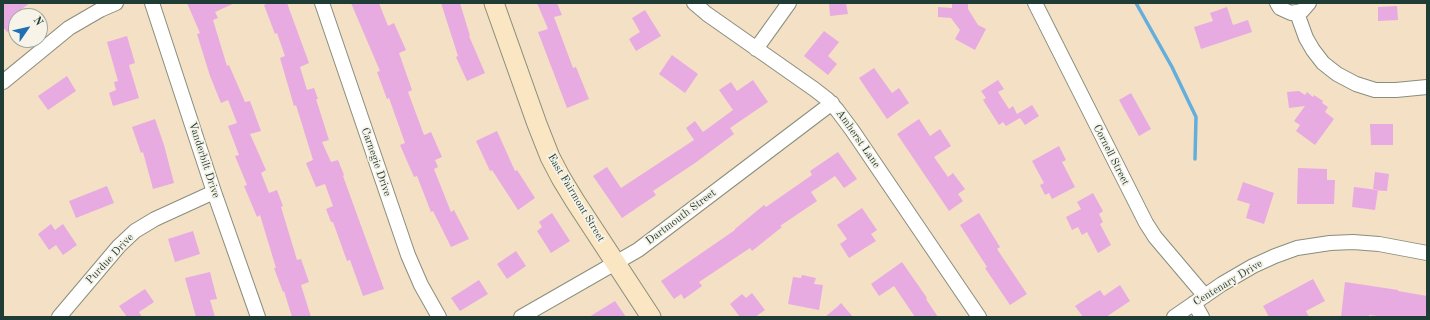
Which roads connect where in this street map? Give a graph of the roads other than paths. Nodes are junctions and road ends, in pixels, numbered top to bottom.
1 (116, 3) edge
2 (152, 3) edge
3 (322, 3) edge
4 (494, 3) edge
5 (694, 3) edge
6 (789, 3) edge
7 (1035, 3) edge
8 (1277, 3) edge
9 (1310, 3) edge
10 (1297, 13) junction
11 (756, 49) junction
12 (3, 82) edge
13 (1427, 87) edge
14 (832, 103) junction
15 (214, 192) junction
16 (1427, 253) edge
17 (616, 263) junction
18 (1199, 299) junction
19 (59, 317) edge
20 (258, 317) edge
21 (439, 317) edge
22 (521, 317) edge
23 (651, 317) edge
24 (979, 317) edge
25 (1174, 317) edge
26 (1202, 317) edge

1 - 12 street
2 - 15 street, Vanderbilt Drive
3 - 21 street, Carnegie Drive
4 - 17 street, East Fairmont Street
5 - 11 street, Amherst Lane
6 - 11 street
7 - 18 street, Cornell Street
8 - 10 street
9 - 10 street
10 - 13 street
11 - 14 street, Amherst Lane
14 - 17 street, Dartmouth Street
14 - 24 street, Amherst Lane
15 - 19 street, Purdue Drive
15 - 20 street, Vanderbilt Drive
16 - 18 street, Centenary Drive
17 - 22 street, Dartmouth Street
17 - 23 street, East Fairmont Street
18 - 25 street, Centenary Drive
18 - 26 street, Cornell Street

